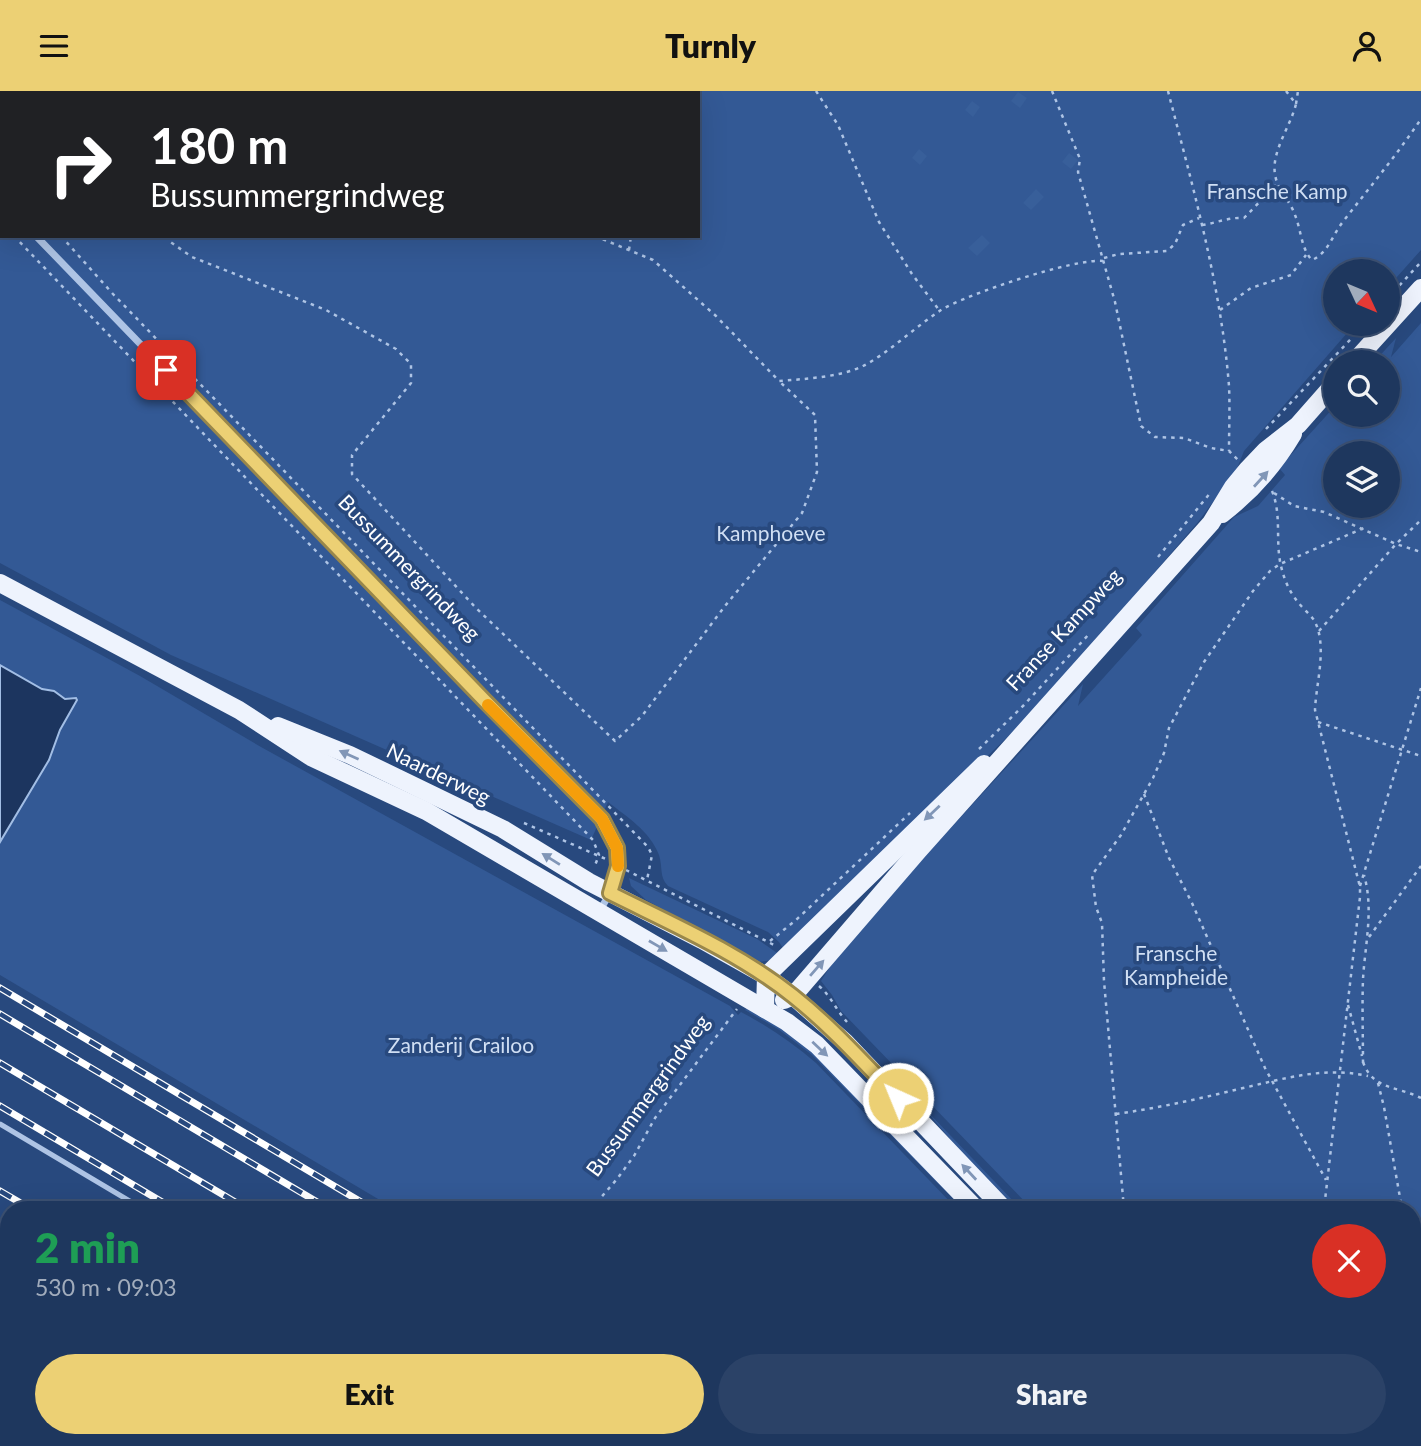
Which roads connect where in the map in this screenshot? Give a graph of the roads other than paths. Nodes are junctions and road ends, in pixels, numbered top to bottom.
1 (38, 238) edge
2 (1421, 288) edge
3 (1365, 350) edge
4 (1323, 397) edge
5 (0, 583) edge
6 (1053, 699) junction
7 (239, 710) junction
8 (610, 893) junction
9 (598, 912) junction
10 (766, 976) junction
11 (793, 996) junction
12 (765, 1009) junction
13 (0, 1124) edge
14 (130, 1201) edge
15 (968, 1201) edge
16 (996, 1201) edge

1 - 8 street, Bussummergrindweg
2 - 3 main road
4 - 6 main road, Franse Kampweg
5 - 7 main road, Naarderweg
6 -> 10 main road, Franse Kampweg
11 -> 6 main road, Franse Kampweg
8 -> 7 main road, Naarderweg
7 - 9 main road, Naarderweg
8 - 9 street, Bussummergrindweg
8 - 10 main road
9 -> 12 main road
10 - 11 main road
10 - 12 main road
11 - 12 main road, Franse Kampweg
16 -> 11 main road
12 -> 15 main road
13 - 14 lane

